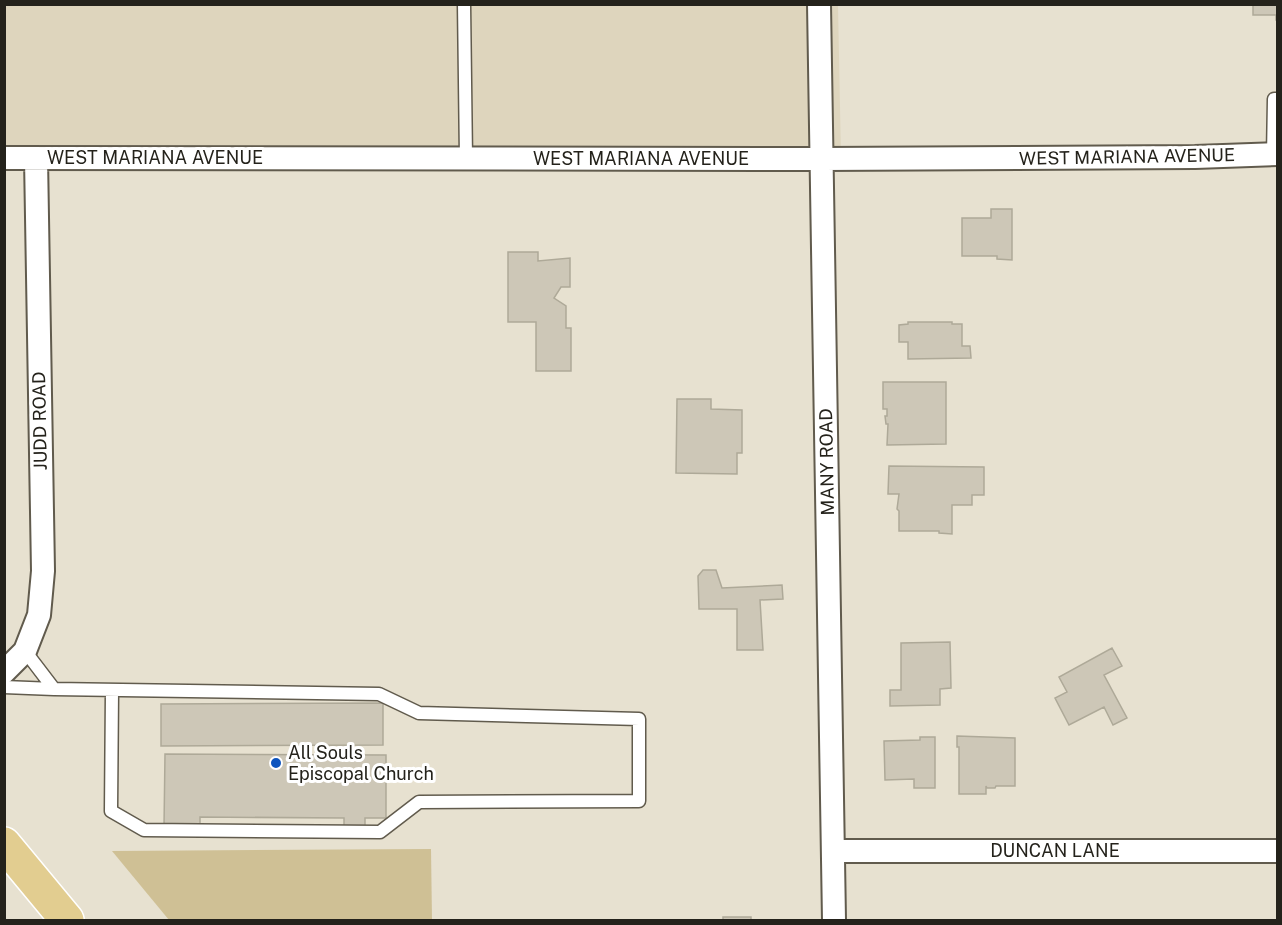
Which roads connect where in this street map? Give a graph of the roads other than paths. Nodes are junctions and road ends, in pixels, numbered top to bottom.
1 (464, 4) edge
2 (819, 4) edge
3 (1278, 99) edge
4 (1275, 154) edge
5 (4, 158) edge
6 (36, 158) junction
7 (466, 159) junction
8 (822, 159) junction
9 (25, 651) junction
10 (4, 672) edge
11 (4, 687) edge
12 (54, 689) junction
13 (112, 691) junction
14 (4, 844) edge
15 (833, 851) junction
16 (1278, 851) edge
17 (67, 921) edge
18 (834, 921) edge

1 - 7 lane
2 - 8 street, MANY ROAD
3 - 4 lane
4 - 8 street, WEST MARIANA AVENUE
5 - 6 street, WEST MARIANA AVENUE
6 - 7 street, WEST MARIANA AVENUE
6 - 9 street, JUDD ROAD
7 - 8 street, WEST MARIANA AVENUE
8 - 15 street, MANY ROAD
9 - 10 street, JUDD ROAD
9 - 12 lane
11 - 12 lane
12 - 13 lane
13 - 13 lane
14 - 17 main road
15 - 16 street, DUNCAN LANE
15 - 18 street, MANY ROAD

